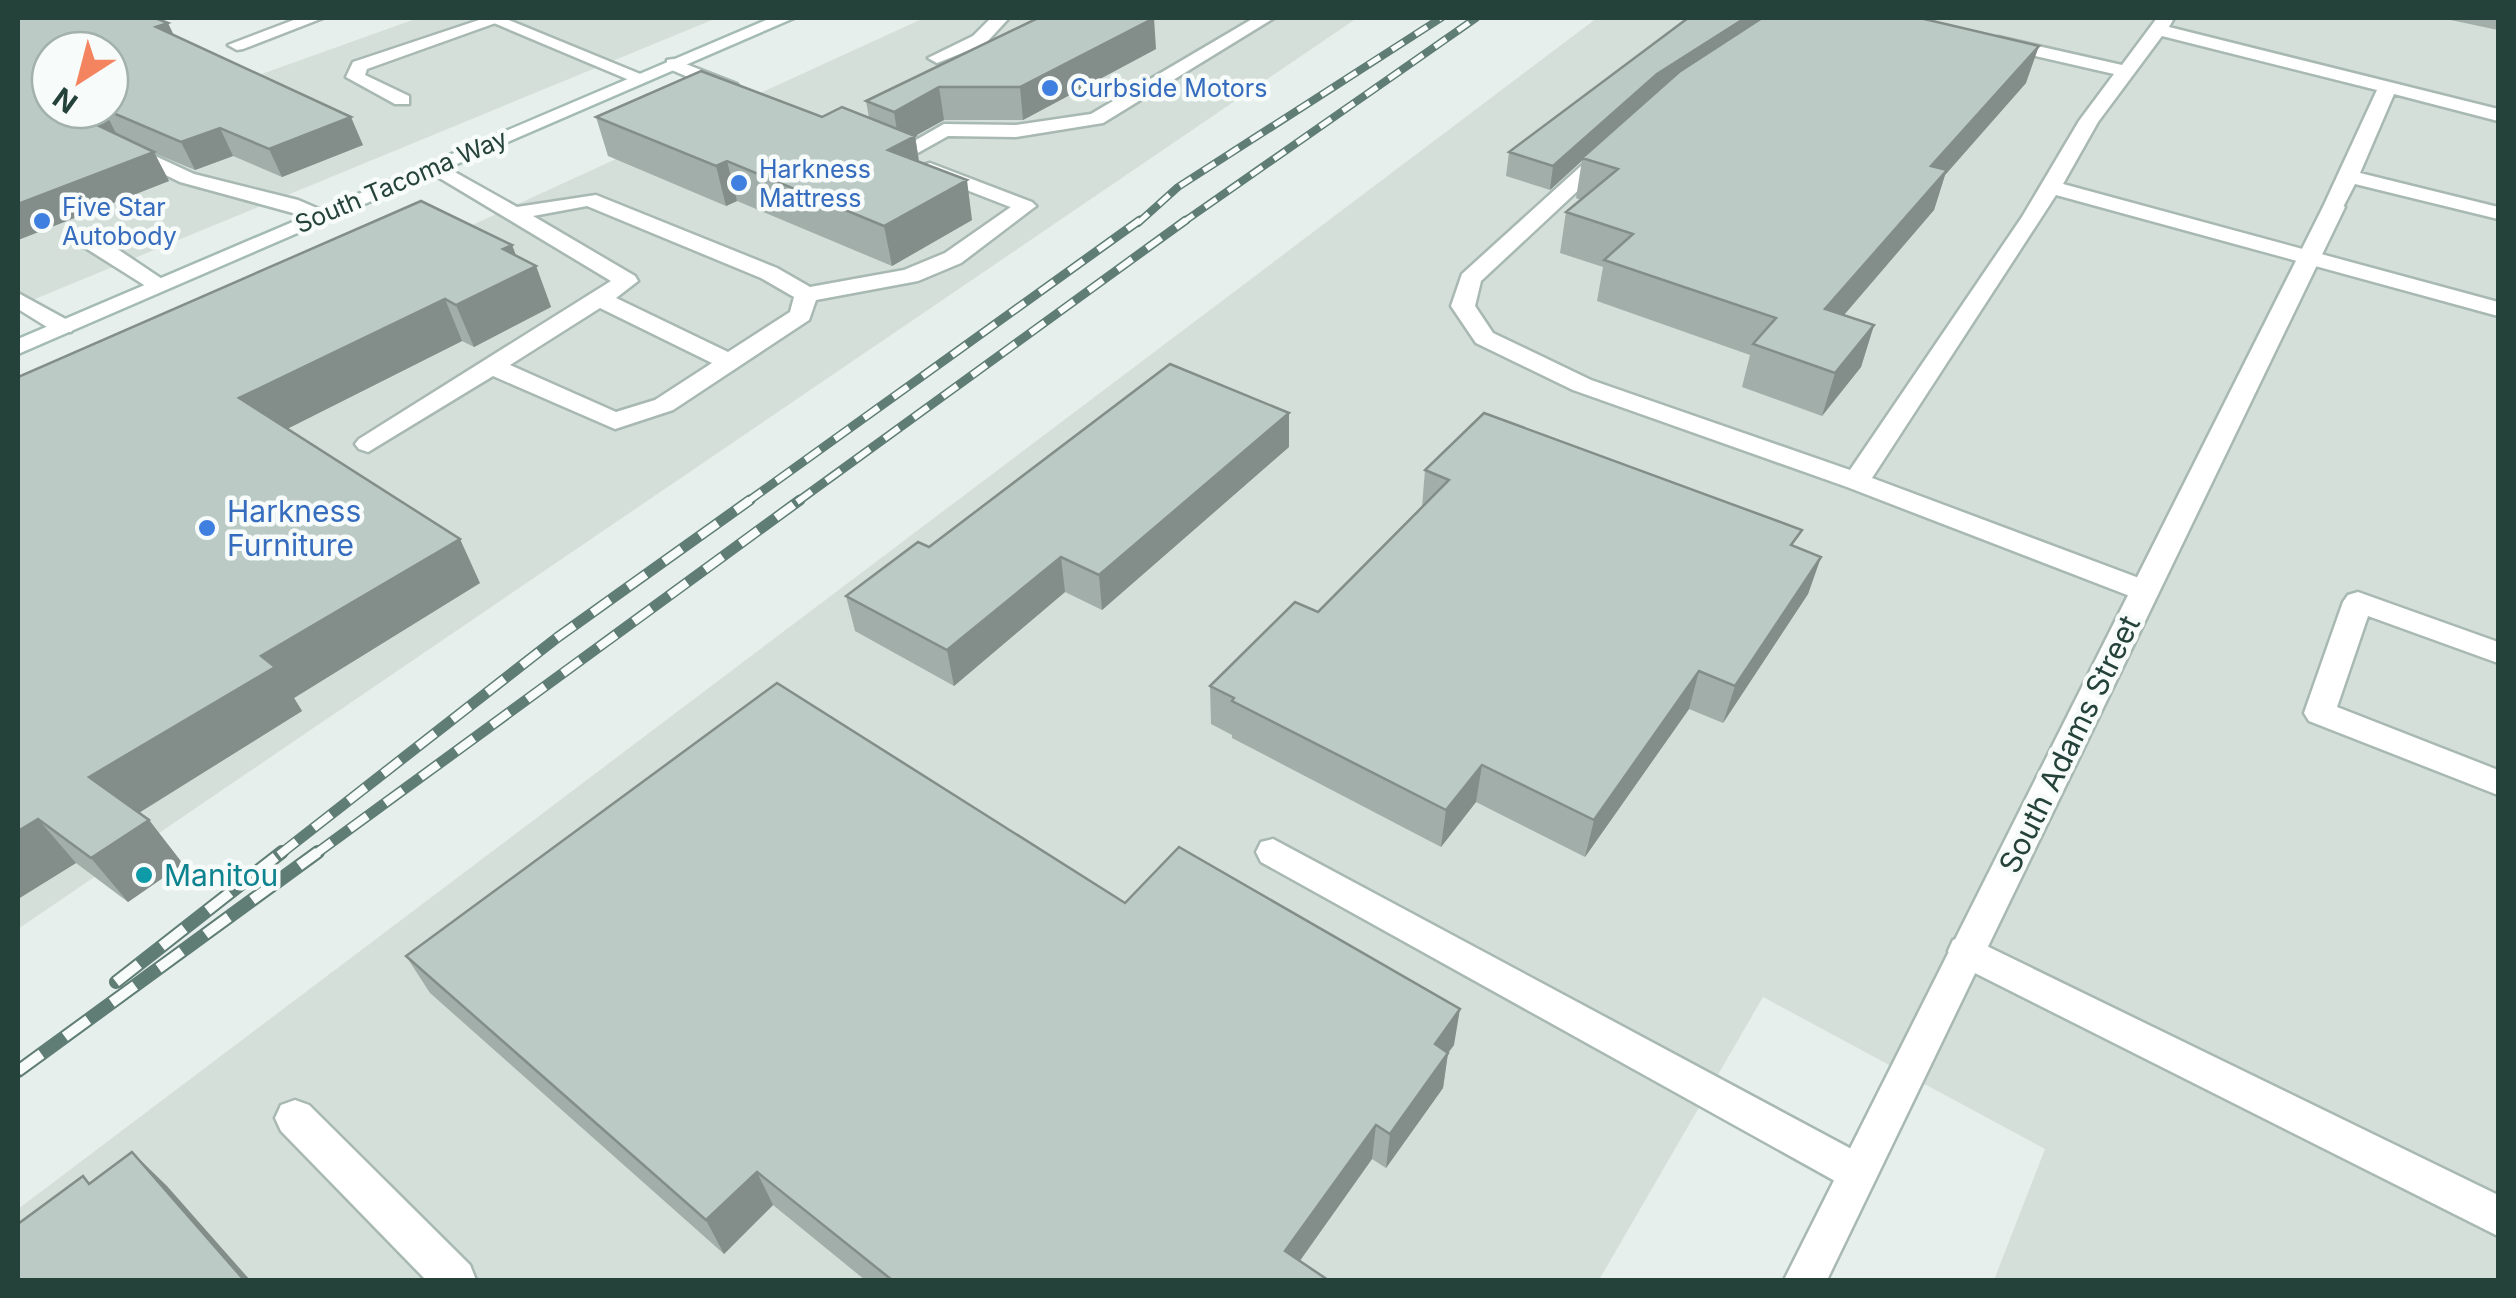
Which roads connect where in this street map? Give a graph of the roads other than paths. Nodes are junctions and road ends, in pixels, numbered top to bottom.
1 (314, 18) edge
2 (492, 18) edge
3 (785, 18) edge
4 (1000, 18) edge
5 (1265, 18) edge
6 (2161, 24) edge
7 (1988, 40) edge
8 (237, 45) dead end
9 (937, 58) dead end
10 (673, 64) junction
11 (2124, 71) junction
12 (641, 78) junction
13 (2387, 90) junction
14 (742, 92) edge
15 (402, 100) dead end
16 (2498, 116) edge
17 (1618, 142) edge
18 (120, 146) edge
19 (435, 167) junction
20 (2347, 176) junction
21 (2051, 188) junction
22 (2498, 213) edge
23 (514, 214) junction
24 (322, 216) junction
25 (84, 238) dead end
26 (2309, 257) junction
27 (160, 286) junction
28 (806, 295) junction
29 (599, 299) junction
30 (18, 300) edge
31 (2498, 310) edge
32 (63, 328) junction
33 (18, 347) edge
34 (729, 362) junction
35 (494, 367) junction
36 (368, 444) dead end
37 (1856, 481) junction
38 (2145, 590) junction
39 (2498, 653) edge
40 (2498, 784) edge
41 (1273, 852) dead end
42 (1966, 952) junction
43 (295, 1118) dead end
44 (1858, 1173) junction
45 (2498, 1216) edge
46 (455, 1280) edge
47 (1805, 1280) edge

1 - 8 street
2 - 12 street
2 - 15 street
3 - 10 street, South Tacoma Way
4 - 9 street
5 - 28 street
6 - 11 street
6 - 13 street
7 - 11 street
10 - 12 street, South Tacoma Way
10 - 14 street
11 - 21 street
12 - 19 street, South Tacoma Way
13 - 16 street
13 - 20 street, South Adams Street
17 - 37 street
18 - 24 street
19 - 23 street
19 - 24 street, South Tacoma Way
20 - 22 street
20 - 26 street, South Adams Street
21 - 26 street
21 - 37 street
23 - 28 street
23 - 29 street
24 - 27 street, South Tacoma Way
25 - 27 street
26 - 31 street
26 - 38 street, South Adams Street
27 - 32 street, South Tacoma Way
28 - 34 street
29 - 34 street
29 - 35 street
30 - 32 street
32 - 33 street, South Tacoma Way
34 - 35 street
35 - 36 street
37 - 38 street
38 - 42 street, South Adams Street
39 - 40 street
41 - 44 street
42 - 44 street, South Adams Street
42 - 45 street
43 - 46 street
44 - 47 street, South Adams Street

